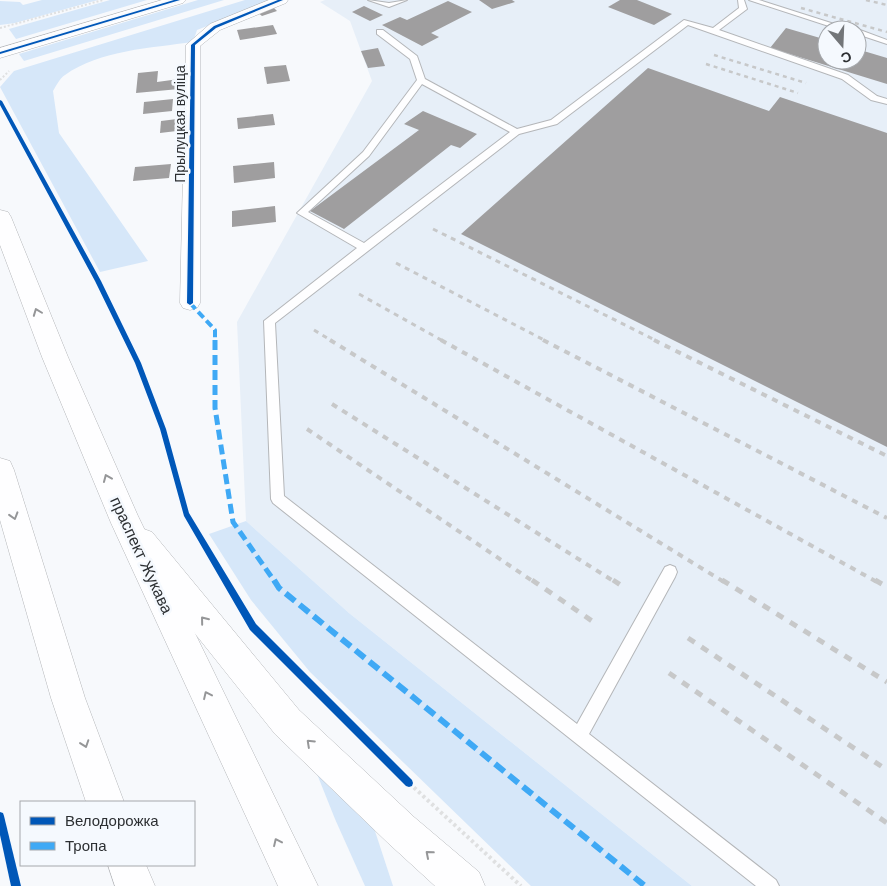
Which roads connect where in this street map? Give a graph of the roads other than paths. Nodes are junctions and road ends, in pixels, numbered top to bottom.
1 (281, 0) edge
2 (371, 0) edge
3 (404, 0) edge
4 (741, 0) edge
5 (752, 0) edge
6 (174, 1) edge
7 (817, 20) edge
8 (714, 31) junction
9 (380, 32) dead end
10 (867, 35) edge
11 (887, 42) edge
12 (0, 52) edge
13 (421, 80) junction
14 (887, 102) edge
15 (516, 132) junction
16 (0, 217) edge
17 (365, 248) junction
18 (190, 304) dead end
19 (0, 470) edge
20 (126, 523) junction
21 (670, 572) dead end
22 (579, 736) junction
23 (105, 801) edge
24 (127, 866) edge
25 (135, 886) edge
26 (298, 886) edge
27 (465, 886) edge
28 (770, 886) edge

1 - 18 street, Прылуцкая вуліца
2 - 3 lane
4 - 8 lane
5 - 7 lane
6 - 12 main road
8 - 14 lane
8 - 15 lane
9 - 13 lane
10 - 11 lane
13 - 15 lane
13 - 17 lane
15 - 17 lane
20 -> 16 main road, праспект Жукава
17 - 22 lane
19 -> 23 main road
26 -> 20 main road, праспект Жукава
27 -> 20 main road
21 - 22 lane
22 - 28 lane
24 - 25 main road

